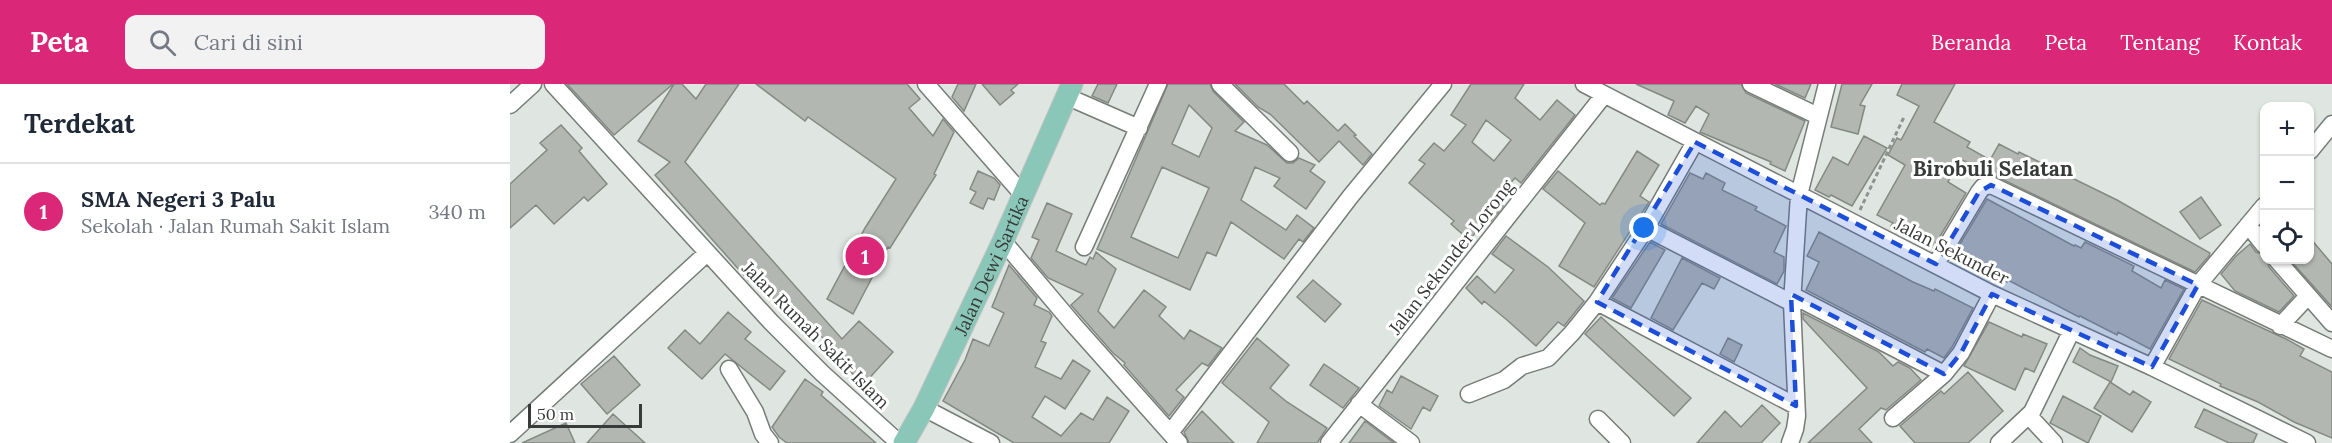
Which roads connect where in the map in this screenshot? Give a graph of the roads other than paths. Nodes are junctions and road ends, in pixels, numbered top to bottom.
1 (553, 84) edge
2 (926, 84) edge
3 (1158, 84) edge
4 (1220, 84) edge
5 (1443, 84) edge
6 (1584, 84) edge
7 (1751, 84) edge
8 (1827, 84) edge
9 (528, 86) edge
10 (1070, 91) edge
11 (1604, 95) junction
12 (510, 105) edge
13 (1818, 116) junction
14 (2332, 124) edge
15 (1139, 128) junction
16 (1695, 142) junction
17 (2314, 146) edge
18 (1290, 153) dead end
19 (1799, 195) junction
20 (1024, 196) junction
21 (2261, 210) edge
22 (2248, 225) junction
23 (1646, 228) junction
24 (2260, 238) edge
25 (1003, 241) junction
26 (1084, 247) dead end
27 (707, 253) junction
28 (1936, 264) junction
29 (2280, 264) edge
30 (2198, 285) junction
31 (1992, 294) junction
32 (2308, 296) junction
33 (1792, 299) junction
34 (1597, 302) junction
35 (2332, 322) edge
36 (2280, 326) junction
37 (2072, 330) junction
38 (2332, 349) edge
39 (2152, 367) junction
40 (729, 369) dead end
41 (1944, 374) junction
42 (1469, 394) dead end
43 (1359, 404) junction
44 (1796, 406) junction
45 (924, 408) junction
46 (2029, 416) junction
47 (1893, 418) dead end
48 (1598, 419) dead end
49 (510, 434) edge
50 (1175, 438) edge
51 (770, 443) edge
52 (899, 443) edge
53 (904, 443) edge
54 (991, 443) edge
55 (1329, 443) edge
56 (1412, 443) edge
57 (1622, 443) edge
58 (1790, 443) edge
59 (1999, 443) edge
60 (2054, 443) edge
61 (2307, 443) edge

1 - 27 street, Jalan Rumah Sakit Islam
2 - 20 street
3 - 15 street
4 - 18 street
5 - 50 street
6 - 11 street, Jalan Sekunder
7 - 13 street
8 - 13 street
9 - 12 street
10 - 15 street
10 - 20 main road, Jalan Dewi Sartika
11 - 16 street, Jalan Sekunder
11 - 43 street, Jalan Sekunder Lorong
13 - 19 street
14 - 17 street
15 - 26 street
16 - 19 street, Jalan Sekunder
16 - 23 street
19 - 28 street, Jalan Sekunder
19 - 33 street
20 - 25 main road, Jalan Dewi Sartika
21 - 22 street
22 - 24 street
22 - 30 street
23 - 33 street
23 - 34 street
25 - 45 main road, Jalan Dewi Sartika
25 - 50 street
27 - 49 street
27 - 52 street, Jalan Rumah Sakit Islam
28 - 30 street
28 - 31 street, Jalan Sekunder
29 - 32 street
30 - 36 street
30 - 39 street
31 - 37 street, Jalan Sekunder
31 - 41 street
32 - 35 street
32 - 36 street
33 - 41 street
33 - 44 street
34 - 42 street
34 - 44 street
36 - 38 street
37 - 39 street, Jalan Sekunder
37 - 46 street
39 - 61 street, Jalan Sekunder
40 - 51 street
41 - 47 street
43 - 55 street, Jalan Sekunder Lorong
43 - 56 street
44 - 58 street
45 - 53 main road, Jalan Dewi Sartika
45 - 54 street
46 - 59 street
46 - 60 street
48 - 57 street

